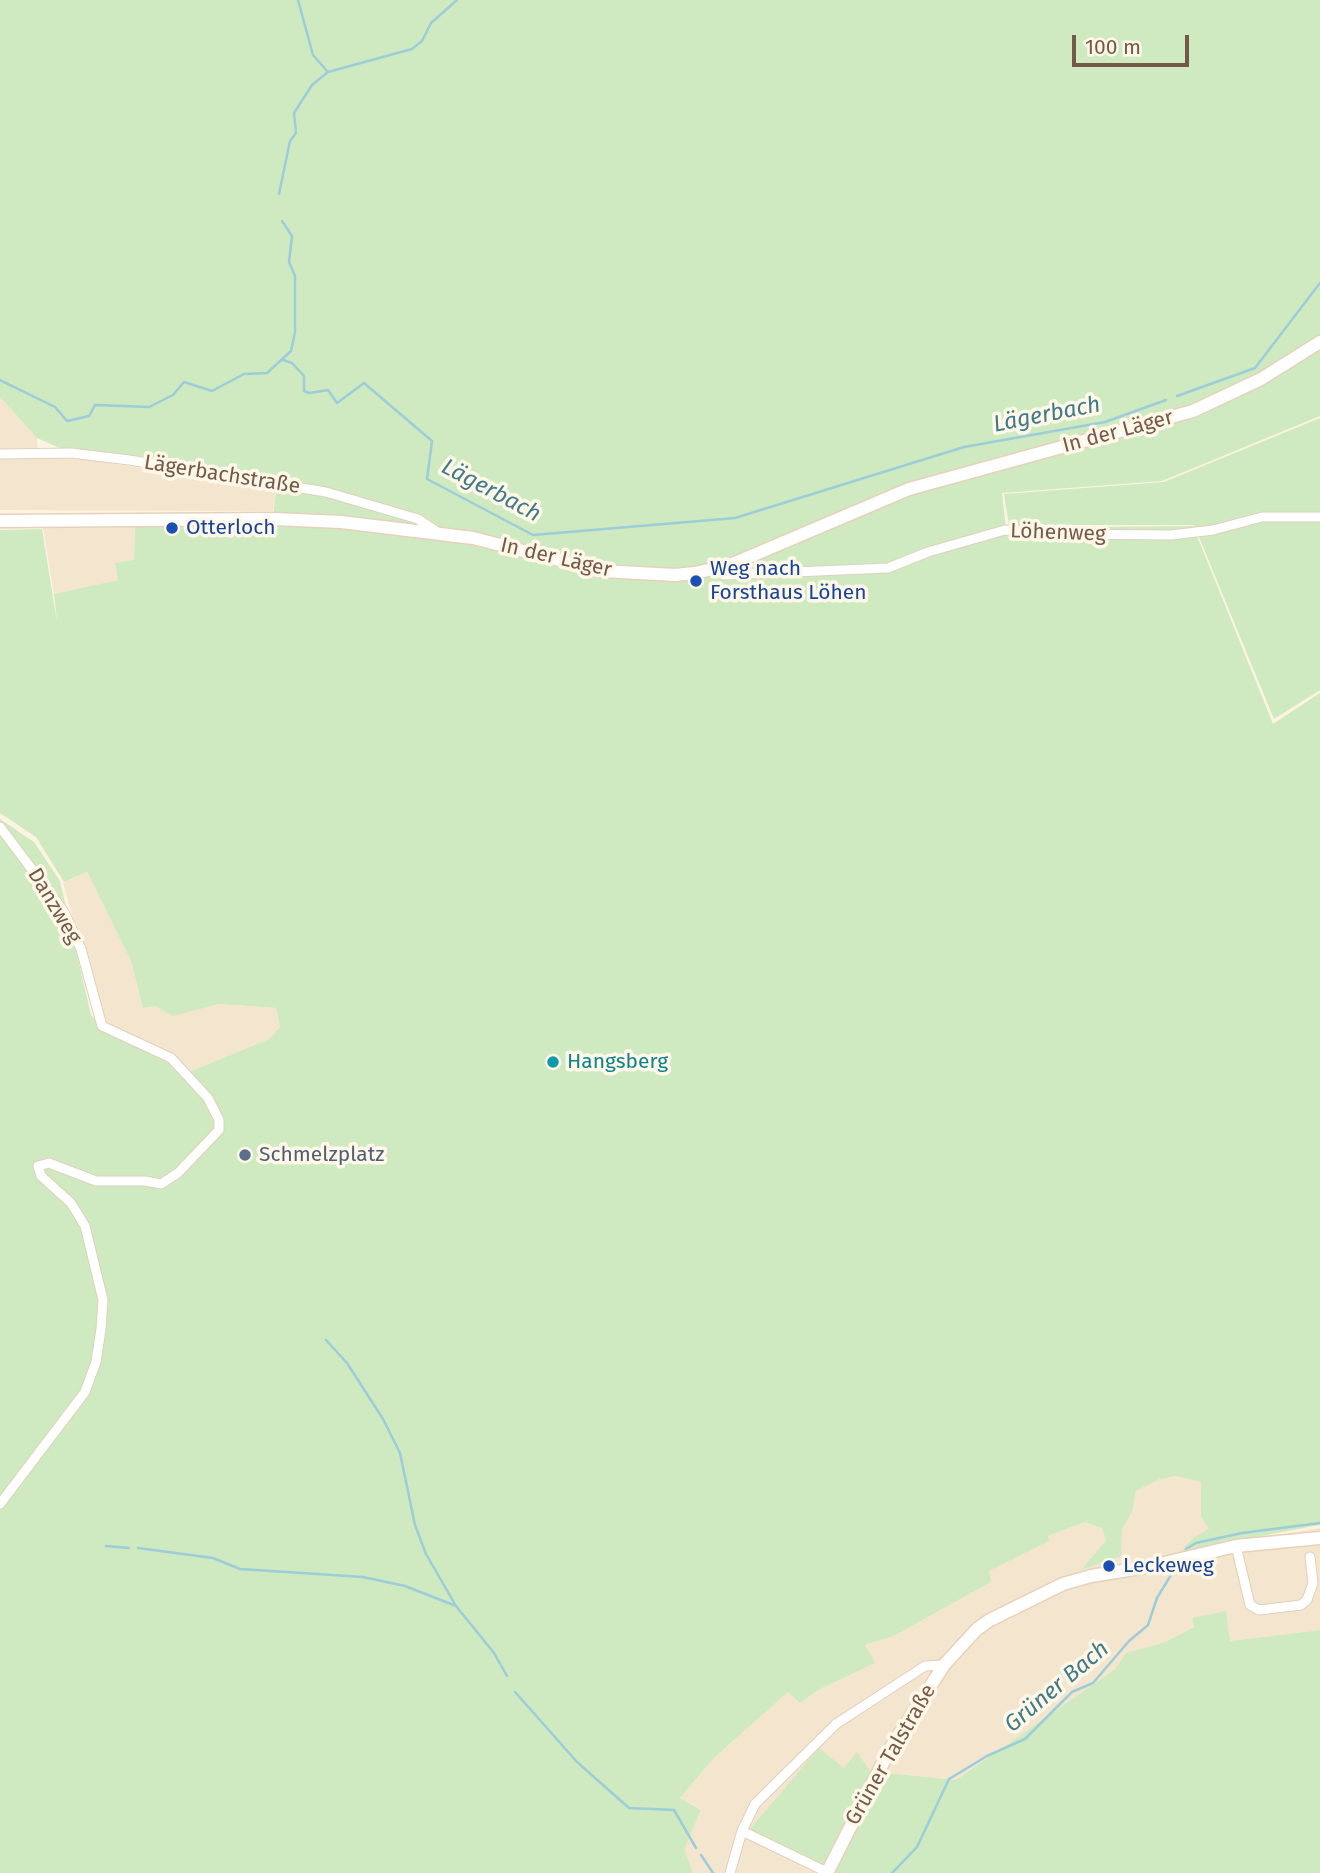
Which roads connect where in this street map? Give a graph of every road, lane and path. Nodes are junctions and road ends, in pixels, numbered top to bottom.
1 (1320, 342) edge
2 (0, 454) edge
3 (1320, 517) edge
4 (0, 521) edge
5 (436, 531) junction
6 (720, 568) junction
7 (0, 827) edge
8 (0, 1504) edge
9 (1320, 1538) edge
10 (1236, 1546) junction
11 (1310, 1558) dead end
12 (944, 1665) junction
13 (743, 1831) junction
14 (730, 1873) edge
15 (827, 1873) edge

1 - 6 main road, In der Läger
2 - 5 street, Lägerbachstraße
3 - 6 street, Löhenweg
4 - 5 main road, In der Läger
5 - 6 main road, In der Läger
7 - 8 street, Danzweg
9 - 10 main road, Grüner Talstraße
10 - 11 street
10 - 12 main road, Grüner Talstraße
12 - 13 street
12 - 15 main road, Grüner Talstraße
13 - 14 street
13 - 15 street

